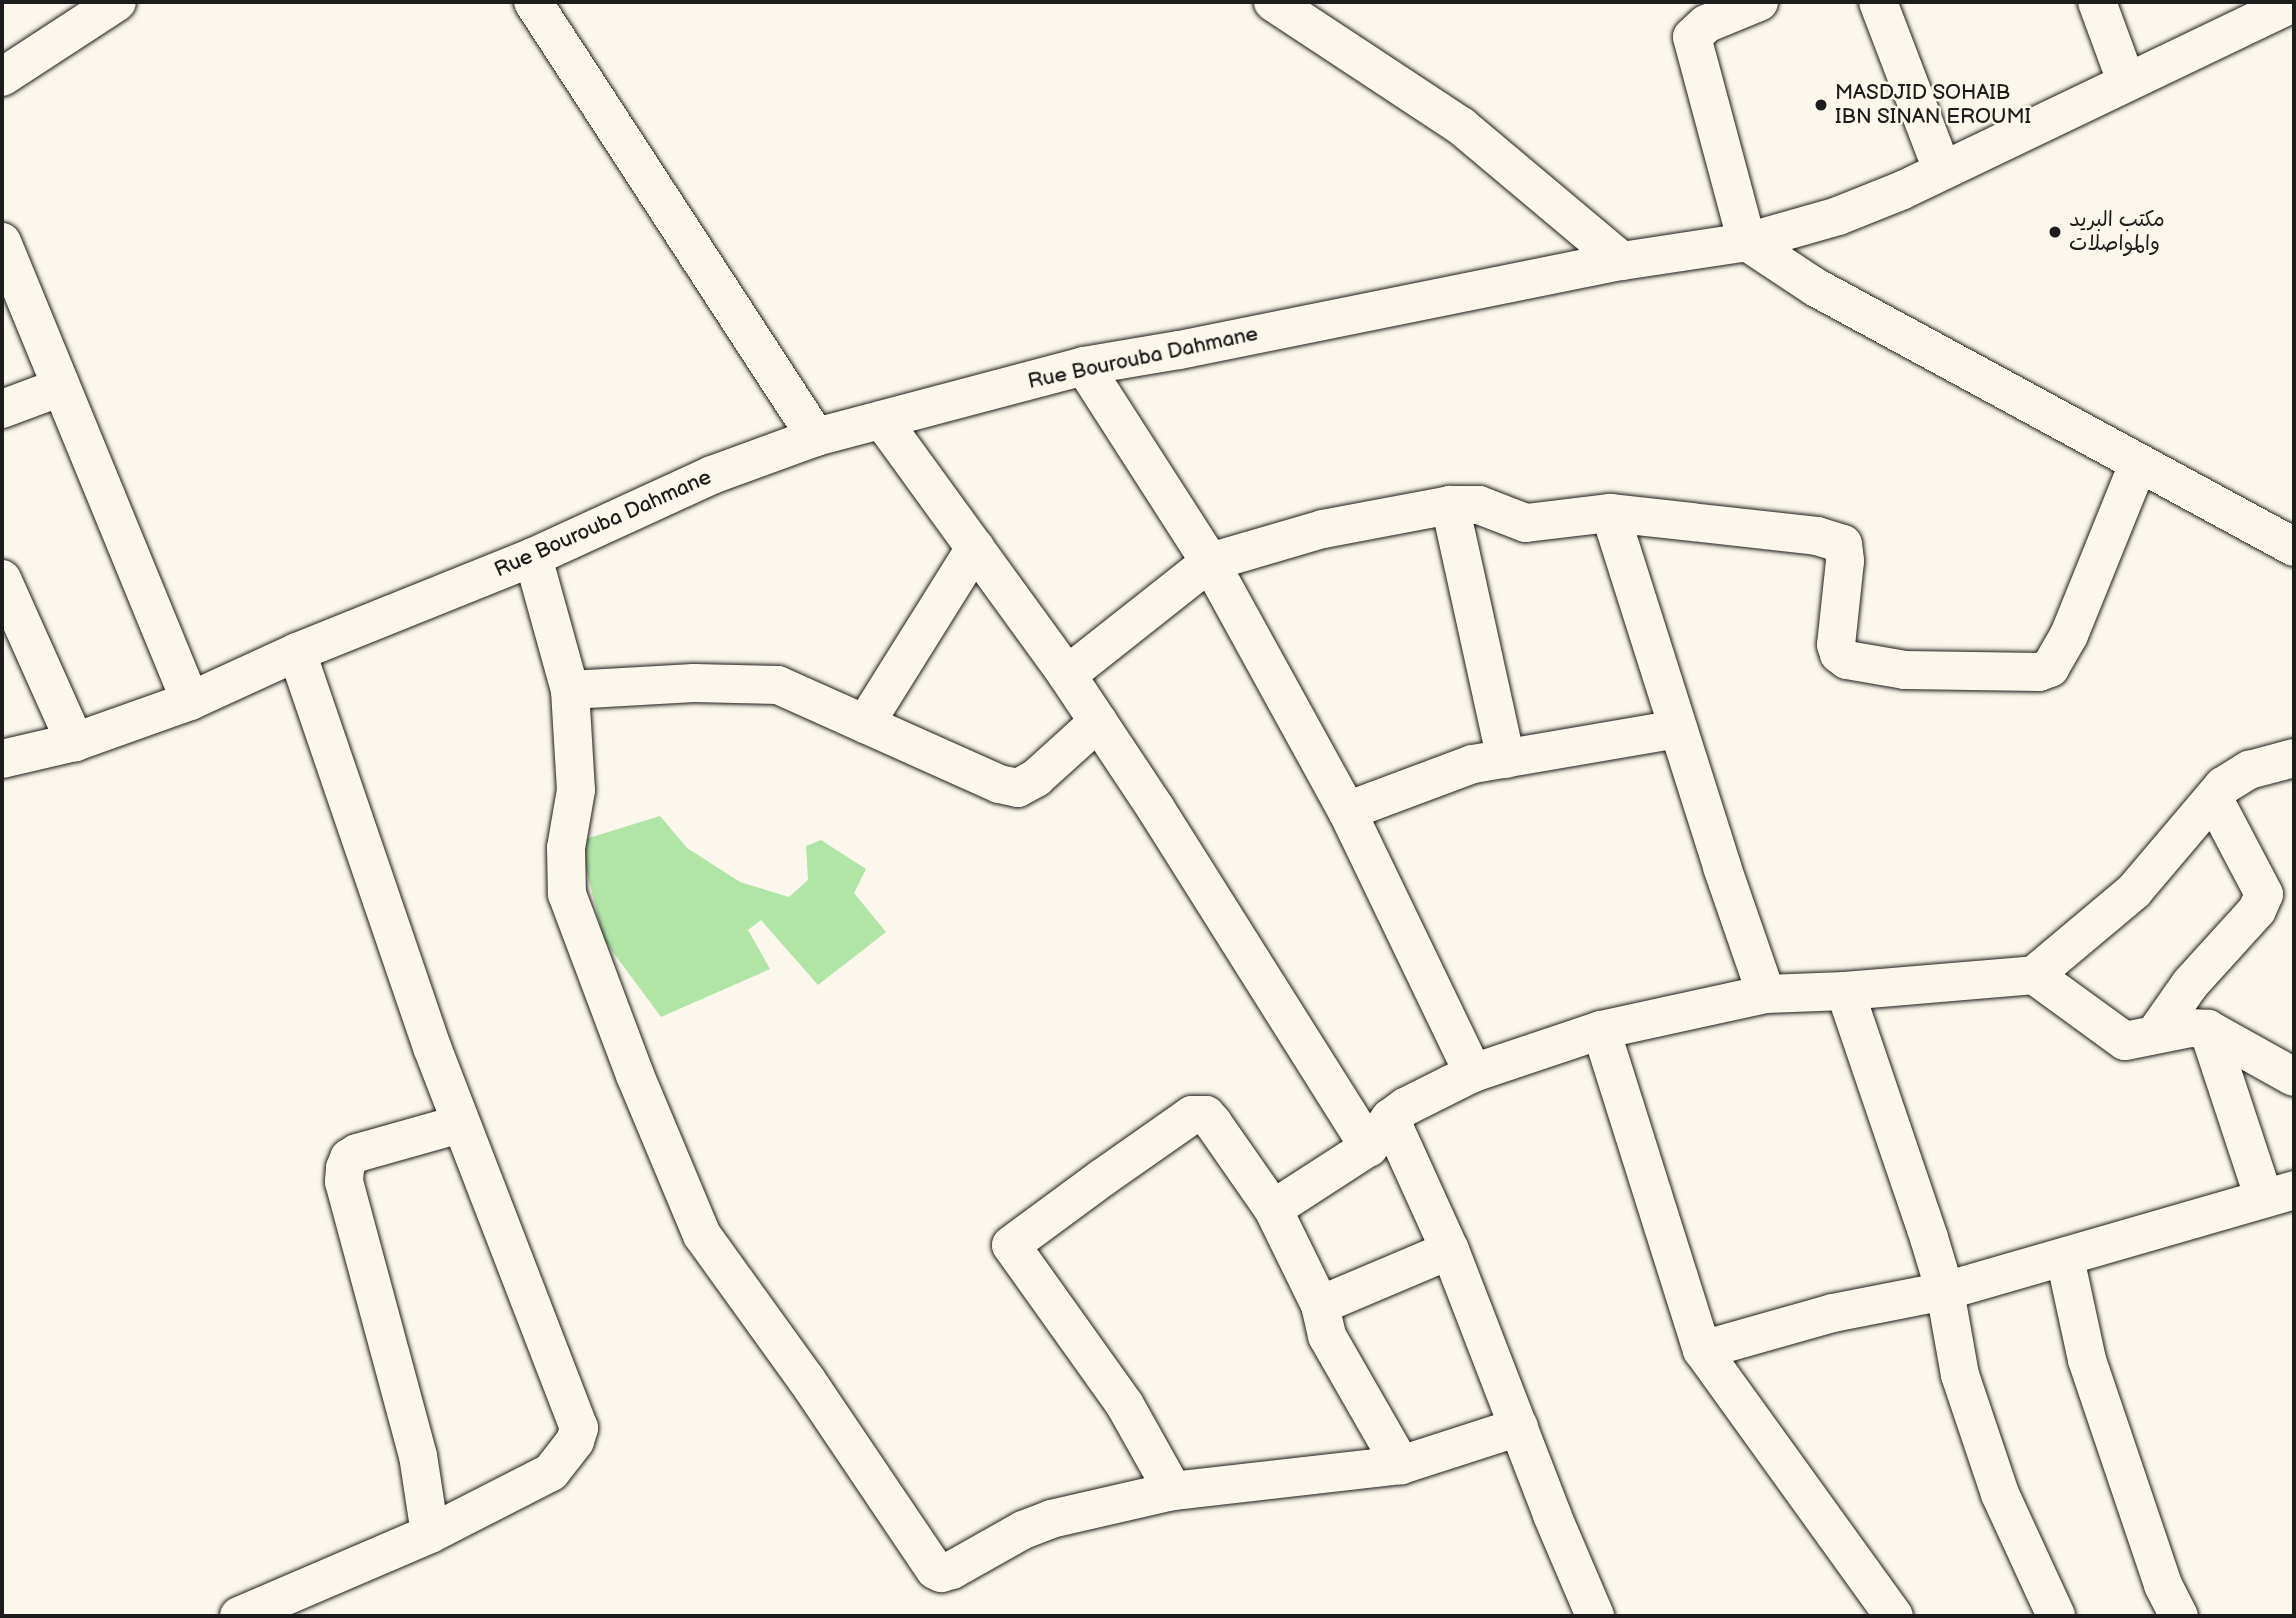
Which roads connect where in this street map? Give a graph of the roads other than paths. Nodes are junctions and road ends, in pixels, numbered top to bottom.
1 (117, 2) edge
2 (533, 2) edge
3 (1273, 2) edge
4 (1759, 2) edge
5 (1878, 2) edge
6 (2097, 2) edge
7 (2294, 3) edge
8 (2, 77) edge
9 (2126, 82) junction
10 (1942, 170) junction
11 (2, 242) edge
12 (1747, 242) junction
13 (1622, 261) junction
14 (1084, 366) junction
15 (61, 387) junction
16 (2, 408) edge
17 (882, 420) junction
18 (817, 437) junction
19 (2138, 464) junction
20 (1450, 505) junction
21 (1610, 513) junction
22 (2294, 547) edge
23 (975, 548) junction
24 (533, 557) junction
25 (1210, 562) junction
26 (2, 579) edge
27 (297, 652) junction
28 (1067, 675) junction
29 (570, 690) junction
30 (190, 701) junction
31 (1098, 722) junction
32 (865, 724) junction
33 (1678, 729) junction
34 (75, 742) junction
35 (2294, 758) edge
36 (2, 759) edge
37 (1506, 759) junction
38 (2214, 799) junction
39 (1347, 811) junction
40 (2035, 975) junction
41 (1845, 991) junction
42 (1766, 994) junction
43 (2208, 1029) junction
44 (1601, 1030) junction
45 (2155, 1034) junction
46 (1473, 1073) junction
47 (2294, 1077) edge
48 (460, 1124) junction
49 (1379, 1132) junction
50 (2279, 1194) edge
51 (1273, 1209) junction
52 (1450, 1250) junction
53 (2064, 1258) junction
54 (1945, 1291) junction
55 (1321, 1305) junction
56 (1702, 1350) junction
57 (1519, 1427) junction
58 (1401, 1465) junction
59 (1173, 1491) junction
60 (430, 1534) junction
61 (250, 1614) edge
62 (1595, 1616) edge
63 (1894, 1616) edge
64 (2056, 1616) edge
65 (2179, 1616) edge

1 - 8 street
2 - 18 street
3 - 13 street
4 - 12 street
5 - 10 street
6 - 9 street
7 - 9 street, Rue Bourouba Dahmane
9 - 10 street, Rue Bourouba Dahmane
10 - 12 street, Rue Bourouba Dahmane
11 - 15 street
12 - 13 street, Rue Bourouba Dahmane
12 - 19 street
13 - 14 street, Rue Bourouba Dahmane
14 - 17 street, Rue Bourouba Dahmane
14 - 25 street
15 - 16 street
15 - 30 street
17 - 18 street, Rue Bourouba Dahmane
17 - 23 street
18 - 24 street, Rue Bourouba Dahmane
19 - 21 street
19 - 22 street
20 - 21 street
20 - 25 street
20 - 37 street
21 - 33 street
23 - 28 street
23 - 32 street
24 - 27 street, Rue Bourouba Dahmane
24 - 29 street
25 - 28 street
25 - 39 street
26 - 34 street
27 - 30 street, Rue Bourouba Dahmane
27 - 48 street
28 - 31 street
29 - 32 street
29 - 59 street
30 - 34 street, Rue Bourouba Dahmane
31 - 32 street
31 - 49 street
33 - 37 street
33 - 42 street
34 - 36 street, Rue Bourouba Dahmane
35 - 38 street
37 - 39 street
38 - 40 street
38 - 45 street
39 - 46 street
40 - 41 street
40 - 45 street
41 - 42 street
41 - 54 street
42 - 44 street
43 - 45 street
43 - 47 street
43 - 50 street
44 - 46 street
44 - 56 street
46 - 49 street
48 - 60 street
48 - 60 street
49 - 51 street
49 - 52 street
50 - 53 street
51 - 55 street
51 - 59 street
52 - 55 street
52 - 57 street
53 - 54 street
53 - 65 street
54 - 56 street
54 - 64 street
55 - 58 street
56 - 63 street
57 - 58 street
57 - 62 street
58 - 59 street
60 - 61 street

